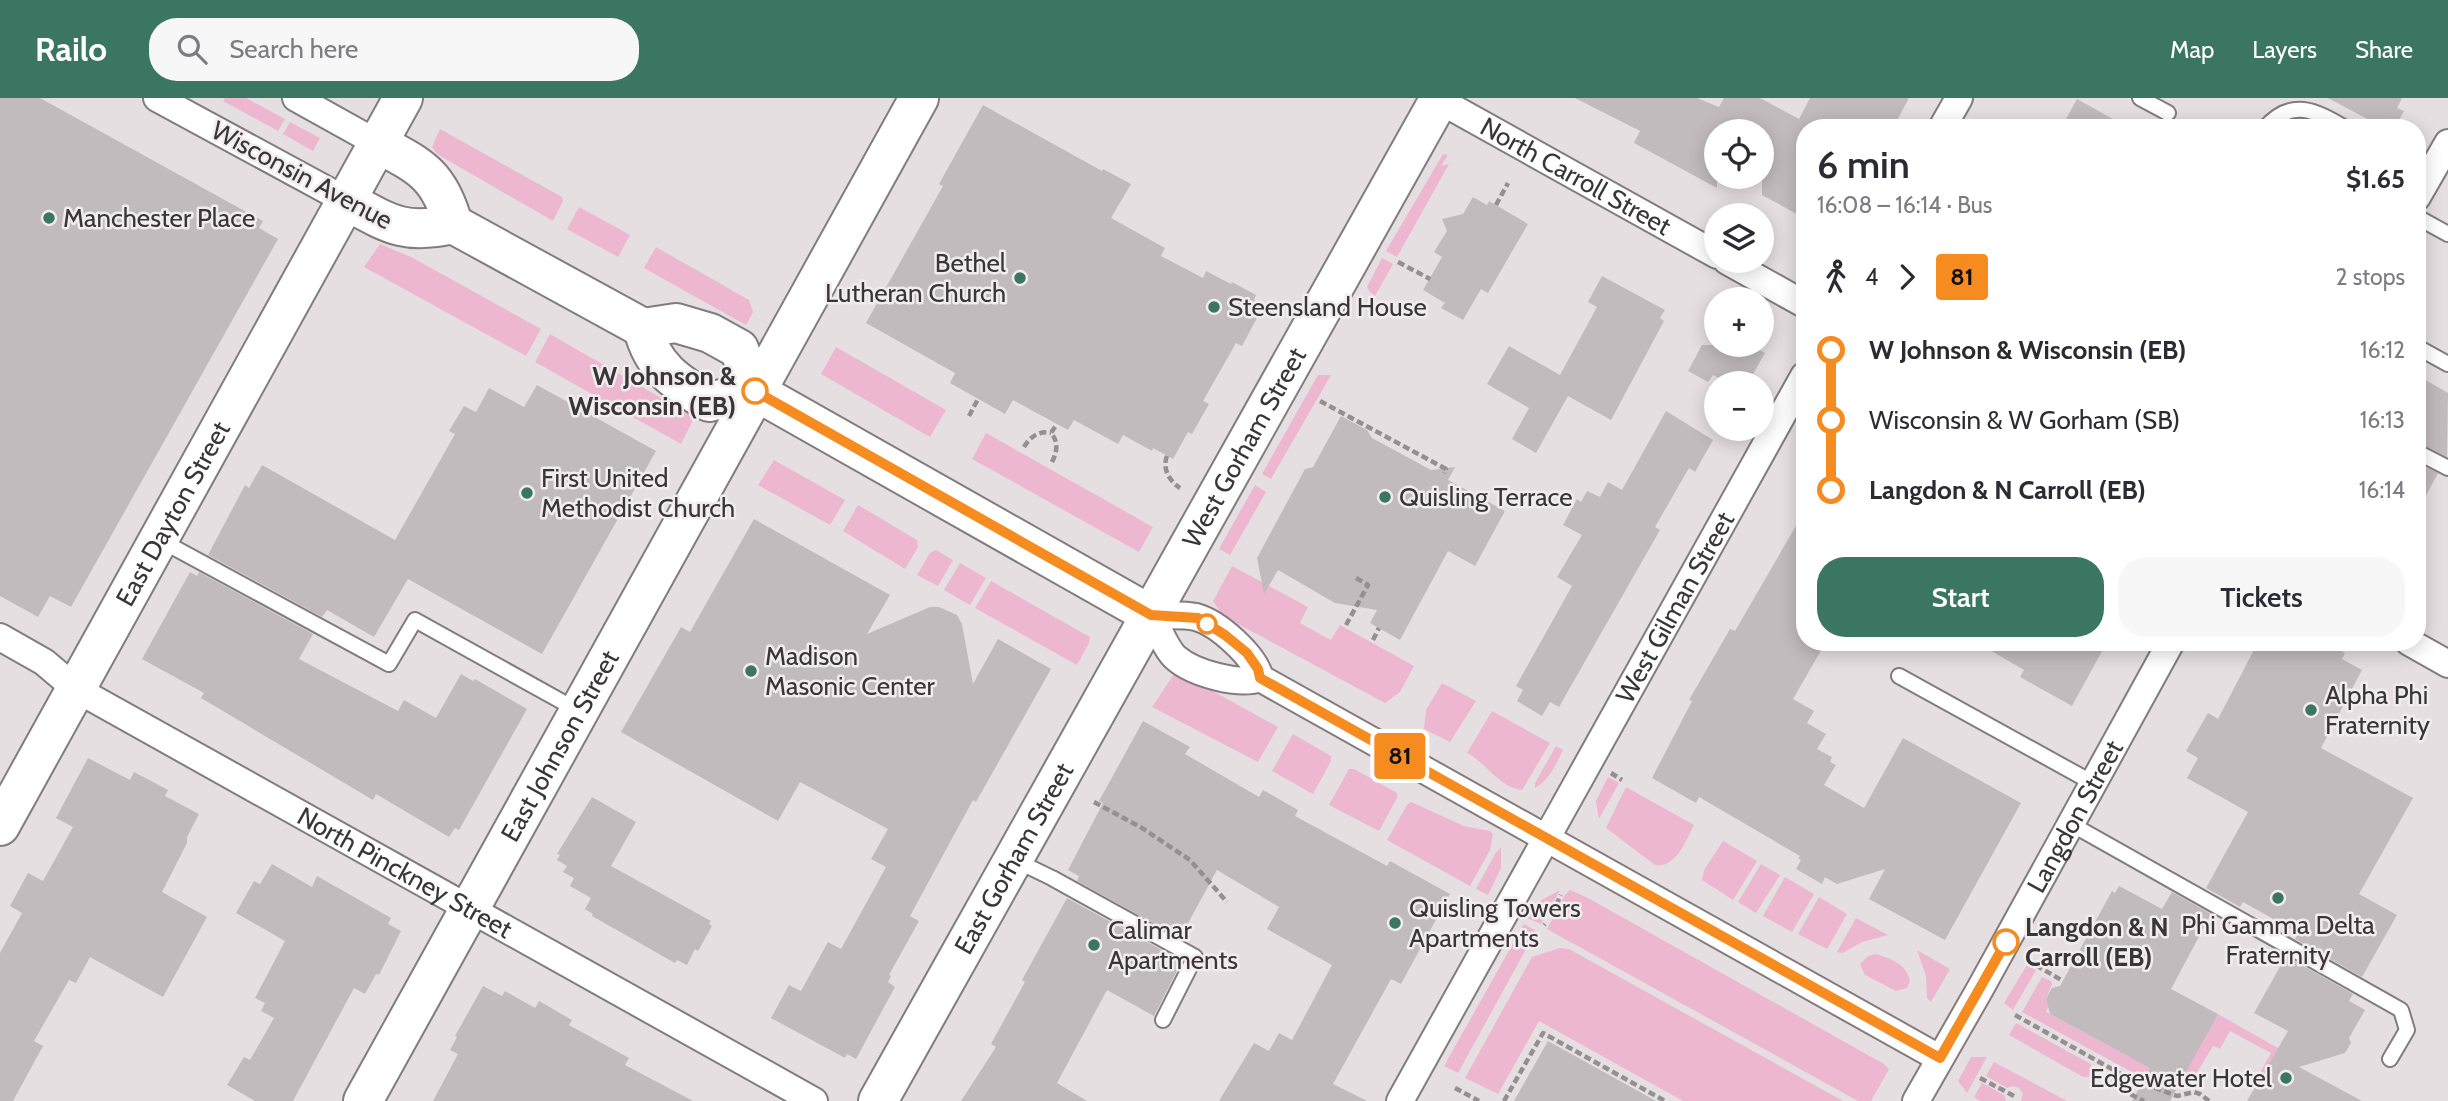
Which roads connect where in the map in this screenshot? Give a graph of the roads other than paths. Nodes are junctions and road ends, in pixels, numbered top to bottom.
1 (157, 98) edge
2 (296, 98) edge
3 (403, 98) edge
4 (919, 98) edge
5 (1959, 98) edge
6 (2140, 98) edge
7 (1438, 99) edge
8 (2168, 113) dead end
9 (1947, 119) edge
10 (2272, 119) edge
11 (2330, 119) edge
12 (377, 143) junction
13 (2448, 143) edge
14 (2426, 174) edge
15 (346, 201) junction
16 (2426, 222) edge
17 (453, 224) junction
18 (2448, 234) edge
19 (1704, 248) edge
20 (1749, 273) edge
21 (1796, 299) edge
22 (643, 328) junction
23 (2426, 352) edge
24 (2448, 365) edge
25 (1796, 390) edge
26 (755, 391) junction
27 (2426, 457) edge
28 (2448, 468) edge
29 (158, 540) junction
30 (1151, 615) junction
31 (0, 636) edge
32 (2166, 651) edge
33 (2425, 651) edge
34 (2448, 664) edge
35 (1899, 676) dead end
36 (1260, 678) junction
37 (76, 689) junction
38 (579, 711) junction
39 (2092, 783) junction
40 (2071, 824) junction
41 (0, 826) edge
42 (1547, 838) junction
43 (1013, 860) junction
44 (470, 908) junction
45 (1163, 1020) dead end
46 (1940, 1058) junction
47 (2390, 1059) dead end
48 (363, 1101) edge
49 (814, 1101) edge
50 (878, 1101) edge
51 (1400, 1101) edge
52 (1916, 1101) edge

1 - 15 street, Wisconsin Avenue
2 - 12 street
3 - 12 main road, East Dayton Street
4 - 26 main road, East Johnson Street
5 - 9 street
6 - 8 lane
7 - 19 street, North Carroll Street
7 - 30 main road, West Gorham Street
10 - 11 lane
12 - 15 main road, East Dayton Street
12 - 17 main road
13 - 14 street
15 - 17 main road, Wisconsin Avenue
15 - 29 main road, East Dayton Street
16 - 18 lane
17 - 22 main road
20 - 21 street
22 - 26 main road
22 - 26 main road
23 - 24 lane
25 - 42 street, West Gilman Street
26 - 30 main road
26 - 38 main road, East Johnson Street
27 - 28 lane
29 - 37 main road, East Dayton Street
29 - 38 lane
30 - 36 street
30 - 36 street
30 - 43 main road, East Gorham Street
31 - 37 street, North Pinckney Street
32 - 39 street, Langdon Street
33 - 34 street
35 - 39 lane
36 - 42 street
37 - 41 main road, East Dayton Street
37 - 44 street, North Pinckney Street
38 - 44 main road, East Johnson Street
39 - 40 street, Langdon Street
40 - 46 street, Langdon Street
40 - 47 lane
42 - 46 street
42 - 51 street, West Gilman Street
43 - 45 lane
43 - 50 main road, East Gorham Street
44 - 48 main road, East Johnson Street
44 - 49 street, North Pinckney Street
46 - 52 street, Langdon Street

